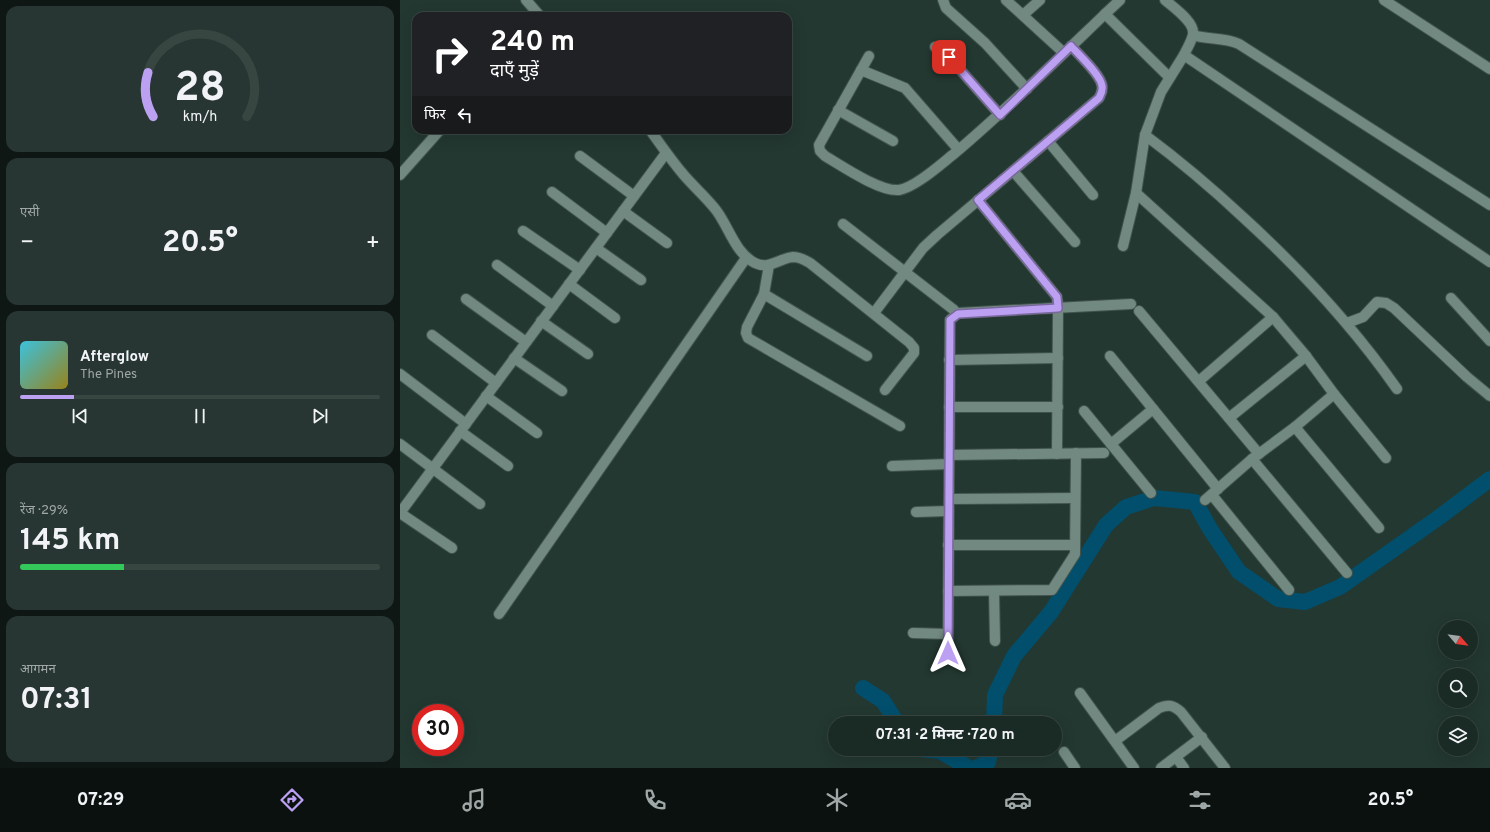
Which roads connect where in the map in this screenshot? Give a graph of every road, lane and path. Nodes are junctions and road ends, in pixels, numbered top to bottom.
1 (526, 0) edge
2 (944, 0) edge
3 (1006, 0) edge
4 (1040, 0) edge
5 (1120, 0) edge
6 (1165, 0) edge
7 (1384, 0) edge
8 (536, 12) edge
9 (1105, 14) junction
10 (1023, 15) junction
11 (1193, 35) junction
12 (935, 47) dead end
13 (1068, 50) junction
14 (1184, 55) junction
15 (869, 56) dead end
16 (1490, 69) edge
17 (861, 70) junction
18 (1169, 77) junction
19 (1027, 89) junction
20 (838, 110) junction
21 (1000, 115) junction
22 (436, 134) edge
23 (653, 134) edge
24 (1144, 135) junction
25 (893, 141) dead end
26 (1048, 141) junction
27 (958, 149) junction
28 (666, 154) junction
29 (580, 156) dead end
30 (1013, 171) junction
31 (400, 175) edge
32 (552, 192) dead end
33 (1136, 193) junction
34 (1094, 195) dead end
35 (634, 196) junction
36 (978, 200) junction
37 (1490, 205) edge
38 (623, 211) junction
39 (843, 224) dead end
40 (523, 231) dead end
41 (607, 233) junction
42 (1075, 242) dead end
43 (667, 244) dead end
44 (1123, 246) dead end
45 (596, 248) junction
46 (746, 258) junction
47 (1490, 262) edge
48 (497, 265) dead end
49 (769, 265) junction
50 (580, 270) junction
51 (904, 272) junction
52 (641, 280) dead end
53 (569, 284) junction
54 (764, 294) junction
55 (1451, 298) dead end
56 (466, 299) dead end
57 (1131, 304) dead end
58 (553, 306) junction
59 (1058, 308) junction
60 (954, 310) dead end
61 (1139, 311) dead end
62 (874, 313) junction
63 (1273, 317) junction
64 (615, 318) dead end
65 (542, 321) junction
66 (1346, 323) junction
67 (432, 335) dead end
68 (1490, 339) edge
69 (526, 342) junction
70 (588, 354) dead end
71 (867, 356) dead end
72 (1110, 356) dead end
73 (1306, 356) junction
74 (514, 358) junction
75 (1058, 358) junction
76 (950, 360) junction
77 (400, 374) edge
78 (1199, 381) junction
79 (496, 383) junction
80 (1397, 389) dead end
81 (885, 390) dead end
82 (562, 391) dead end
83 (1334, 394) junction
84 (486, 396) junction
85 (1490, 396) edge
86 (949, 407) junction
87 (1058, 407) junction
88 (1154, 409) junction
89 (1084, 411) dead end
90 (1230, 418) junction
91 (900, 426) dead end
92 (1295, 426) junction
93 (463, 428) junction
94 (537, 433) dead end
95 (400, 444) edge
96 (1111, 444) junction
97 (1104, 453) dead end
98 (1058, 454) junction
99 (1076, 454) junction
100 (1256, 456) junction
101 (1386, 458) dead end
102 (949, 459) junction
103 (508, 466) dead end
104 (892, 466) dead end
105 (432, 469) junction
106 (1151, 493) dead end
107 (1212, 495) junction
108 (1075, 498) junction
109 (949, 499) junction
110 (480, 504) dead end
111 (949, 511) junction
112 (916, 512) dead end
113 (400, 513) edge
114 (1379, 528) dead end
115 (948, 545) junction
116 (1075, 545) junction
117 (452, 548) dead end
118 (1347, 573) dead end
119 (994, 590) junction
120 (1289, 590) dead end
121 (948, 591) junction
122 (499, 614) dead end
123 (913, 633) dead end
124 (948, 634) junction
125 (995, 641) dead end
126 (948, 653) dead end
127 (1080, 693) dead end
128 (1202, 737) junction
129 (1115, 741) junction
130 (1064, 752) dead end
131 (1176, 757) junction
132 (1075, 768) edge
133 (1134, 768) edge
134 (1161, 768) edge
135 (1184, 768) edge
136 (1225, 768) edge

1 - 8 street
2 - 19 street
3 - 10 street
4 - 10 street
5 - 9 street
6 - 11 street
7 - 16 street
9 - 13 street
9 - 18 street
10 - 13 street
11 - 14 street
11 - 37 street
12 - 21 street
13 - 19 street
13 - 26 street
14 - 18 street
14 - 47 street
15 - 17 street
17 - 20 street
17 - 27 street
18 - 24 street
19 - 21 street
20 - 25 street
20 - 27 street
21 - 27 street
22 - 31 street
23 - 28 street
24 - 33 street
24 - 66 street
26 - 30 street
26 - 34 street
28 - 35 street
28 - 46 street
29 - 35 street
30 - 36 street
30 - 42 street
32 - 41 street
33 - 44 street
33 - 63 street
35 - 38 street
36 - 51 street
36 - 59 street
38 - 41 street
38 - 43 street
39 - 51 street
40 - 50 street
41 - 45 street
45 - 50 street
45 - 52 street
46 - 49 street
46 - 122 street
48 - 58 street
49 - 54 street
49 - 62 street
50 - 53 street
51 - 60 street
51 - 62 street
53 - 58 street
53 - 64 street
54 - 71 street
54 - 91 street
55 - 68 street
56 - 69 street
57 - 59 street
58 - 65 street
59 - 75 street
59 - 76 street
61 - 78 street
62 - 81 street
63 - 73 street
63 - 78 street
65 - 69 street
65 - 70 street
66 - 80 street
66 - 85 street
67 - 79 street
69 - 74 street
72 - 88 street
73 - 83 street
73 - 90 street
74 - 79 street
74 - 82 street
75 - 76 street
75 - 87 street
76 - 86 street
77 - 93 street
78 - 90 street
79 - 84 street
83 - 92 street
83 - 101 street
84 - 93 street
84 - 94 street
86 - 87 street
86 - 102 street
87 - 98 street
88 - 96 street
88 - 107 street
89 - 96 street
90 - 100 street
92 - 100 street
92 - 114 street
93 - 103 street
93 - 105 street
95 - 105 street
96 - 106 street
97 - 99 street
98 - 99 street
98 - 102 street
99 - 108 street
100 - 107 street
100 - 118 street
102 - 104 street
102 - 109 street
105 - 110 street
105 - 113 street
107 - 120 street
108 - 109 street
108 - 116 street
109 - 111 street
111 - 112 street
111 - 115 street
113 - 117 street
115 - 116 street
115 - 121 street
116 - 119 street
119 - 121 street
119 - 125 street
121 - 124 street
123 - 124 street
124 - 126 street
127 - 129 street
128 - 129 street
128 - 131 street
128 - 136 street
129 - 133 street
130 - 132 street
131 - 134 street
131 - 135 street

